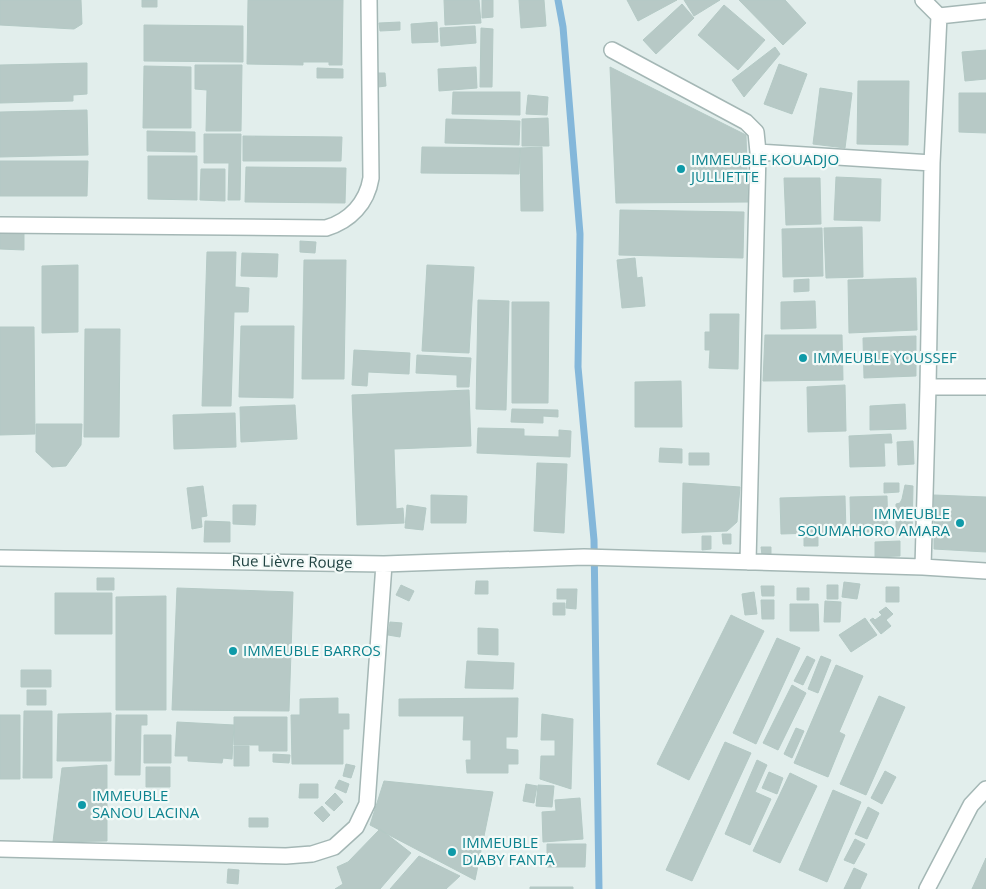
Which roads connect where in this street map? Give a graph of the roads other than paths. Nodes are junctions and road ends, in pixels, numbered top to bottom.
1 (369, 0) edge
2 (923, 0) edge
3 (986, 11) edge
4 (939, 16) junction
5 (612, 50) dead end
6 (758, 152) junction
7 (932, 162) junction
8 (0, 225) edge
9 (928, 387) junction
10 (986, 387) edge
11 (0, 558) edge
12 (748, 562) junction
13 (384, 564) junction
14 (923, 567) junction
15 (986, 571) edge
16 (986, 788) edge
17 (0, 849) edge
18 (927, 889) edge

1 - 8 street
2 - 4 street
3 - 4 street
4 - 7 street
5 - 6 street
6 - 7 street
6 - 12 street
7 - 9 street
9 - 10 street
9 - 14 street
11 - 13 street, Rue Lièvre Rouge
12 - 13 street, Rue Lièvre Rouge
12 - 14 street, Rue Lièvre Rouge
13 - 17 street
14 - 15 street, Rue Lièvre Rouge
16 - 18 street

